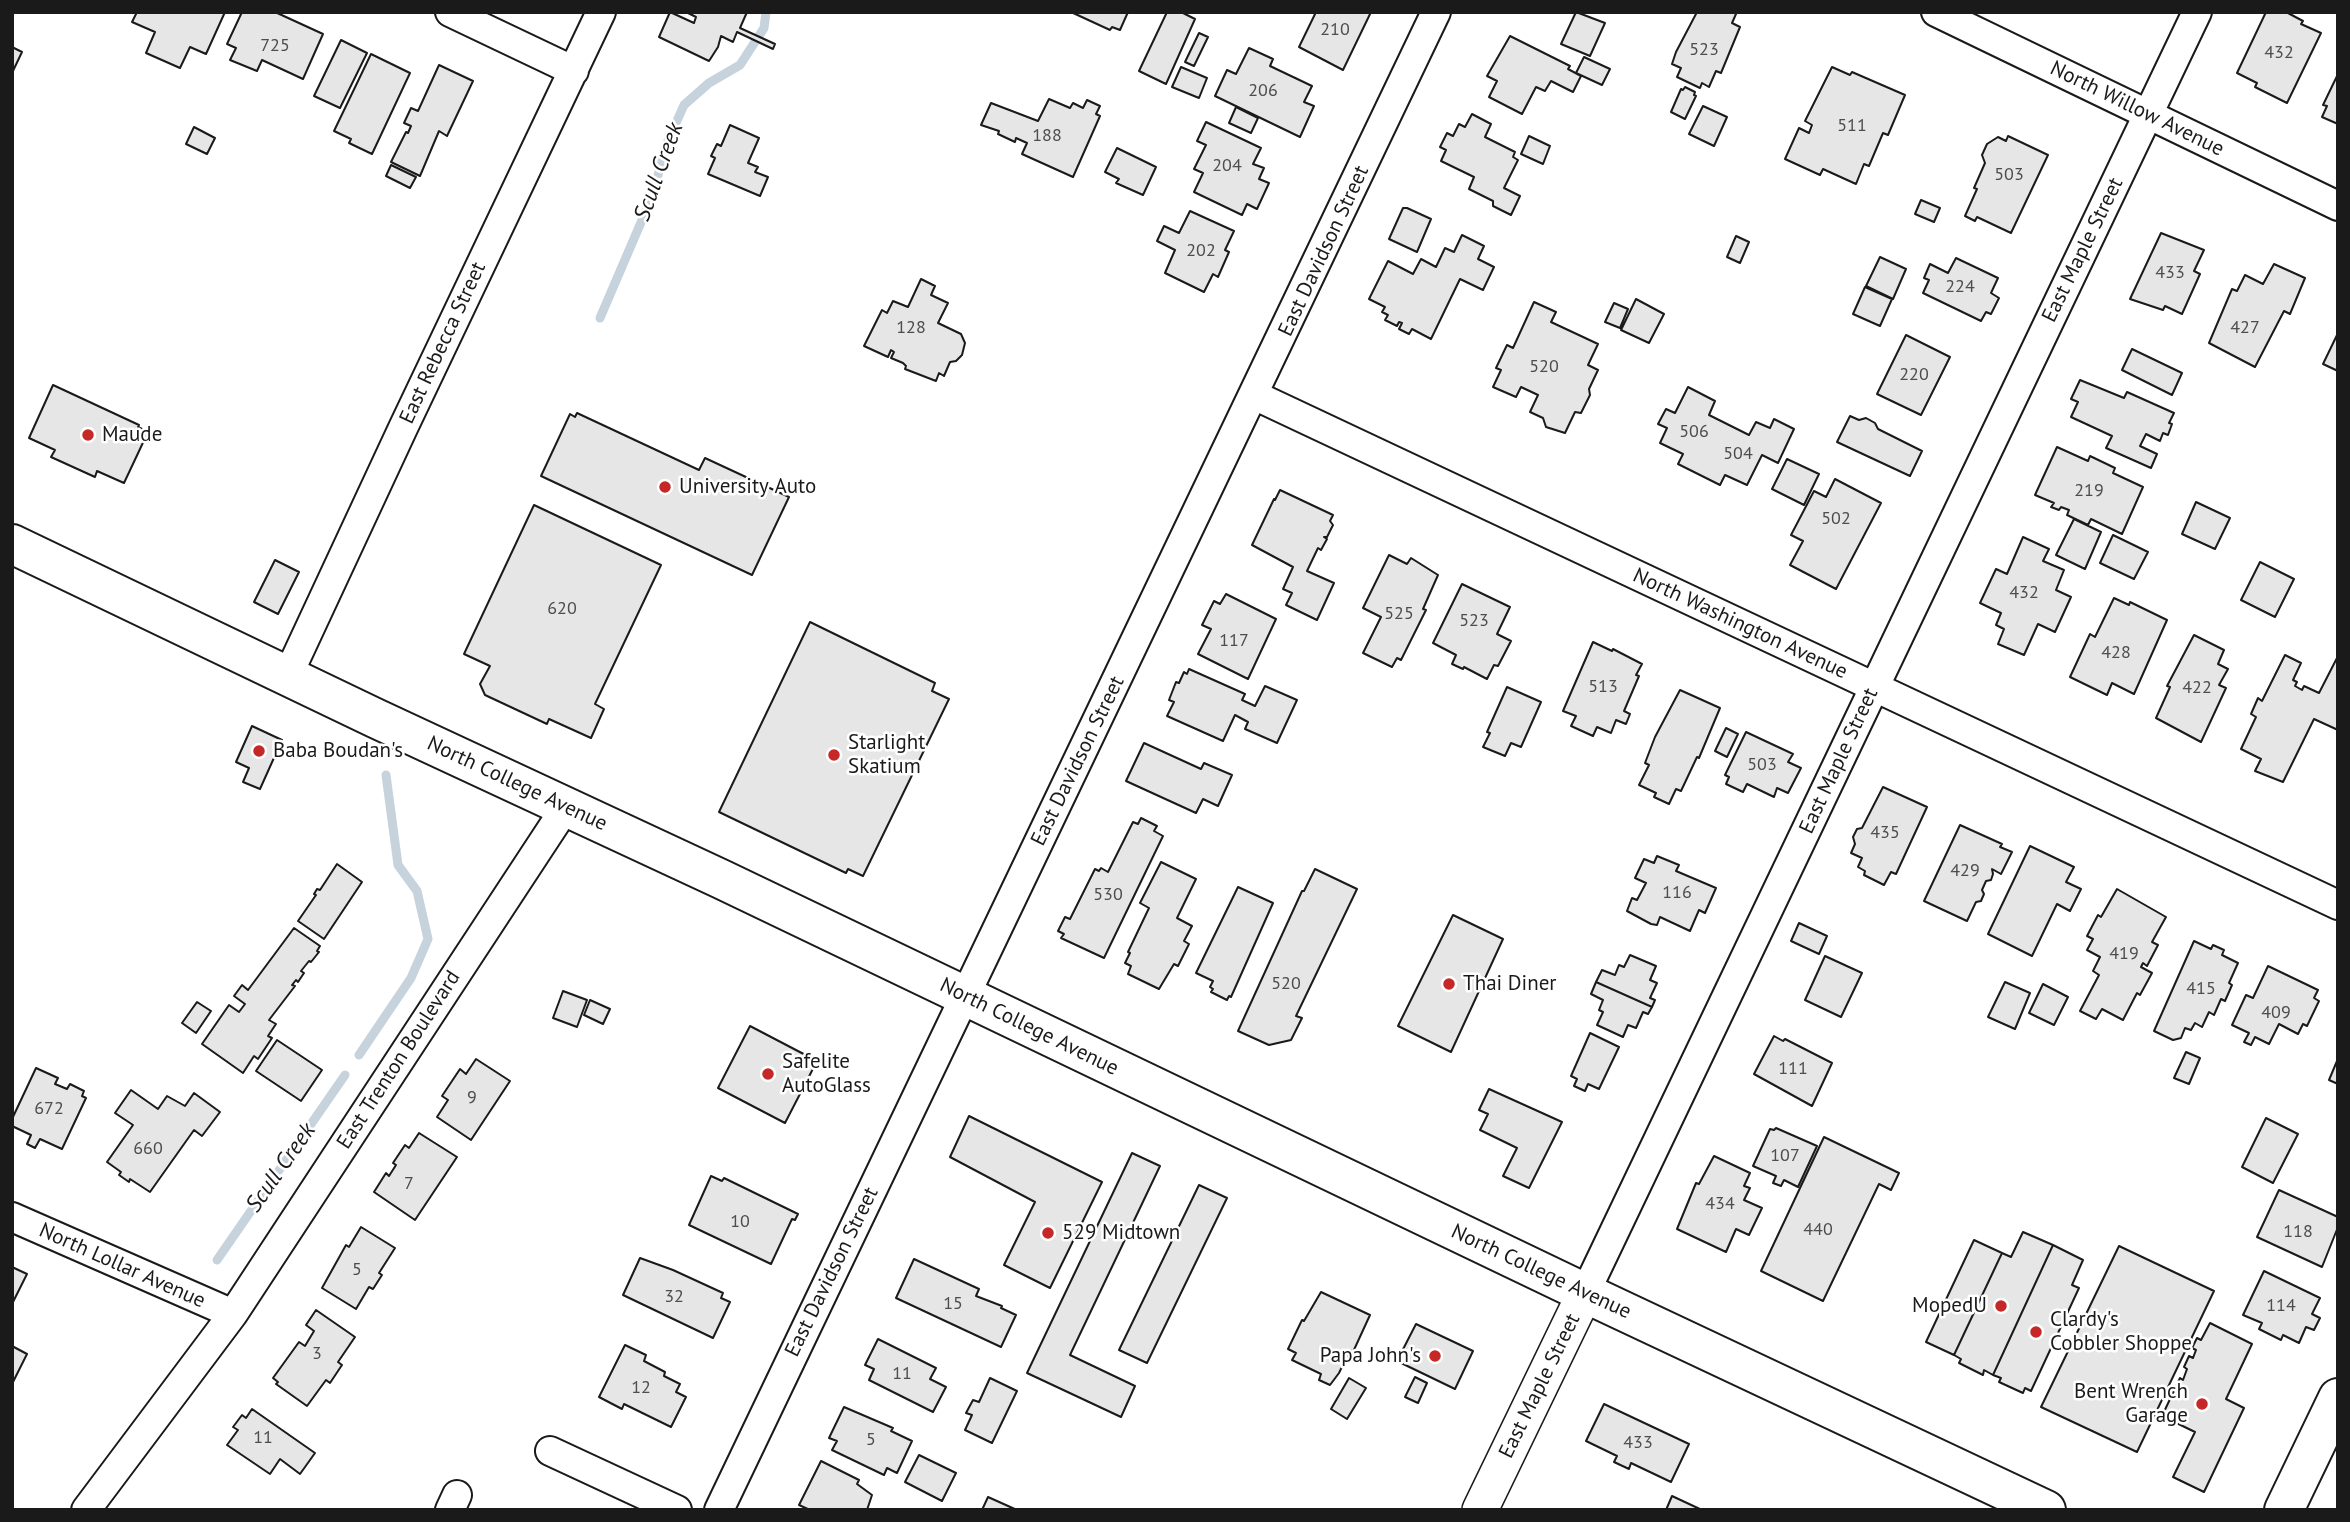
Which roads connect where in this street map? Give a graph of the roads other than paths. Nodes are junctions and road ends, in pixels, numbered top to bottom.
1 (450, 12) edge
2 (601, 12) edge
3 (1436, 12) edge
4 (1936, 12) edge
5 (2197, 12) edge
6 (573, 71) junction
7 (2148, 115) junction
8 (2338, 206) edge
9 (1256, 396) junction
10 (12, 544) edge
11 (288, 676) junction
12 (1874, 687) junction
13 (566, 807) junction
14 (2338, 905) edge
15 (964, 996) junction
16 (12, 1217) edge
17 (1585, 1293) junction
18 (233, 1314) junction
19 (2338, 1398) edge
20 (550, 1451) dead end
21 (86, 1510) edge
22 (677, 1510) edge
23 (719, 1510) edge
24 (1480, 1510) edge
25 (2046, 1510) edge
26 (2284, 1510) edge

1 - 6 street
2 - 6 street, East Rebecca Street
3 - 9 street, East Davidson Street
4 - 7 street, North Willow Avenue
5 - 7 street, East Maple Street
6 - 11 street, East Rebecca Street
7 - 8 street, North Willow Avenue
7 - 12 street, East Maple Street
9 - 12 street, North Washington Avenue
9 - 15 street, East Davidson Street
10 - 11 main road, North College Avenue
11 - 13 main road, North College Avenue
12 - 14 street, North Washington Avenue
12 - 17 street, East Maple Street
13 - 15 main road, North College Avenue
13 - 18 street, East Trenton Boulevard
15 - 17 main road, North College Avenue
15 - 23 street, East Davidson Street
16 - 18 street, North Lollar Avenue
17 - 24 street, East Maple Street
17 - 25 main road, North College Avenue
18 - 21 street, East Trenton Boulevard
19 - 26 main road
20 - 22 street

